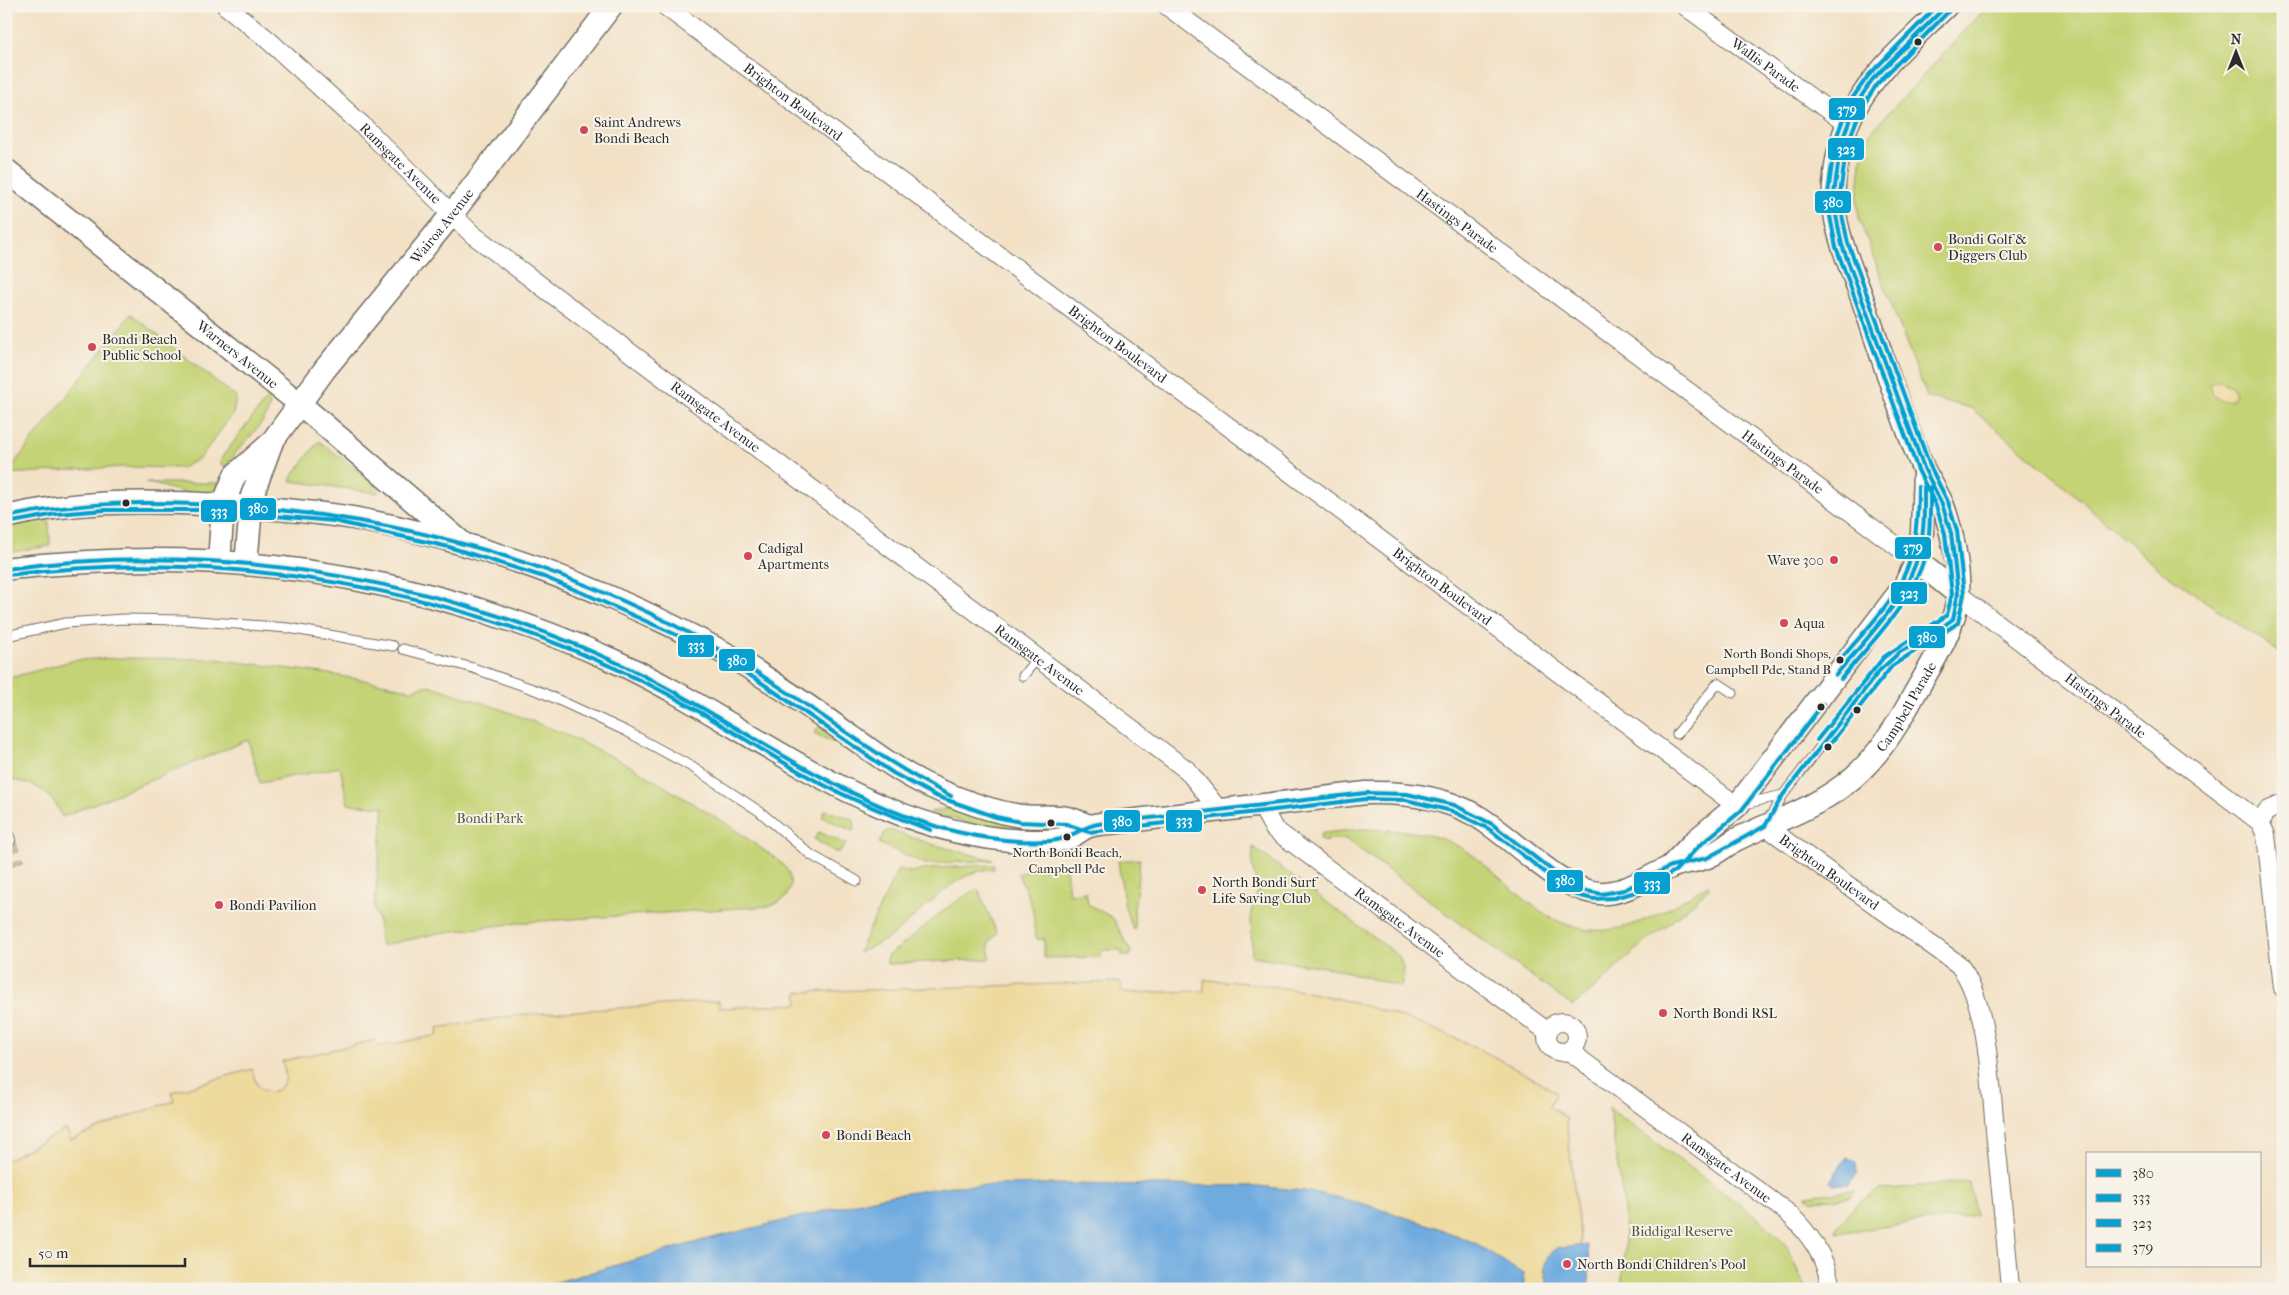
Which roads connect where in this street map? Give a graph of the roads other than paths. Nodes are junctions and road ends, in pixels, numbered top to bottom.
1 (226, 6) edge
2 (611, 6) edge
3 (665, 6) edge
4 (1167, 6) edge
5 (1685, 6) edge
6 (1946, 6) edge
7 (1847, 124) junction
8 (6, 170) edge
9 (452, 214) junction
10 (300, 404) junction
11 (271, 443) junction
12 (1924, 468) junction
13 (223, 505) junction
14 (251, 508) junction
15 (6, 517) edge
16 (465, 545) junction
17 (1917, 561) junction
18 (219, 562) junction
19 (246, 564) junction
20 (6, 569) edge
21 (1958, 594) junction
22 (1953, 619) junction
23 (6, 636) edge
24 (393, 646) dead end
25 (403, 649) dead end
26 (1038, 657) junction
27 (1024, 676) dead end
28 (1733, 693) dead end
29 (1677, 734) dead end
30 (1783, 795) junction
31 (2283, 804) edge
32 (1261, 806) junction
33 (1737, 806) junction
34 (1219, 810) junction
35 (2260, 822) junction
36 (1089, 826) junction
37 (1765, 826) junction
38 (1671, 866) junction
39 (857, 881) dead end
40 (2283, 988) edge
41 (1548, 1032) junction
42 (1569, 1051) junction
43 (1831, 1289) edge
44 (2010, 1289) edge

1 - 9 street, Ramsgate Avenue
2 - 9 street, Wairoa Avenue
3 - 33 street, Brighton Boulevard
4 - 17 street, Hastings Parade
5 - 7 street, Wallis Parade
6 - 7 street
7 - 12 street
8 - 10 street, Warners Avenue
9 - 10 street, Wairoa Avenue
9 - 26 street, Ramsgate Avenue
10 - 11 street, Wairoa Avenue
10 - 16 street, Warners Avenue
11 - 13 street, Wairoa Avenue
11 - 14 street, Wairoa Avenue
12 - 17 street, Campbell Parade
12 - 21 street, Campbell Parade
13 - 14 street, Campbell Parade
13 - 15 street, Campbell Parade
13 - 18 street, Wairoa Avenue
14 - 16 street, Campbell Parade
14 - 19 street, Wairoa Avenue
16 - 36 street, Campbell Parade
17 - 21 street, Hastings Parade
17 - 33 street, Campbell Parade
18 - 19 street, Campbell Parade
18 - 20 street, Campbell Parade
19 - 36 street, Campbell Parade
21 - 22 street, Campbell Parade
21 - 35 street, Hastings Parade
22 - 30 lane
22 - 37 street, Campbell Parade
23 - 24 lane
25 - 39 lane
26 - 27 lane
26 - 34 street, Ramsgate Avenue
28 - 29 lane
30 - 33 lane
30 - 37 lane
31 - 35 street
32 - 34 street, Campbell Parade
32 - 38 street, Campbell Parade
32 - 41 street, Ramsgate Avenue
33 - 37 street, Brighton Boulevard
33 - 38 street, Campbell Parade
34 - 36 street, Campbell Parade
35 - 40 street
37 - 38 street, Campbell Parade
37 - 44 street, Brighton Boulevard
41 - 42 street
41 - 42 street
42 - 43 street, Ramsgate Avenue

